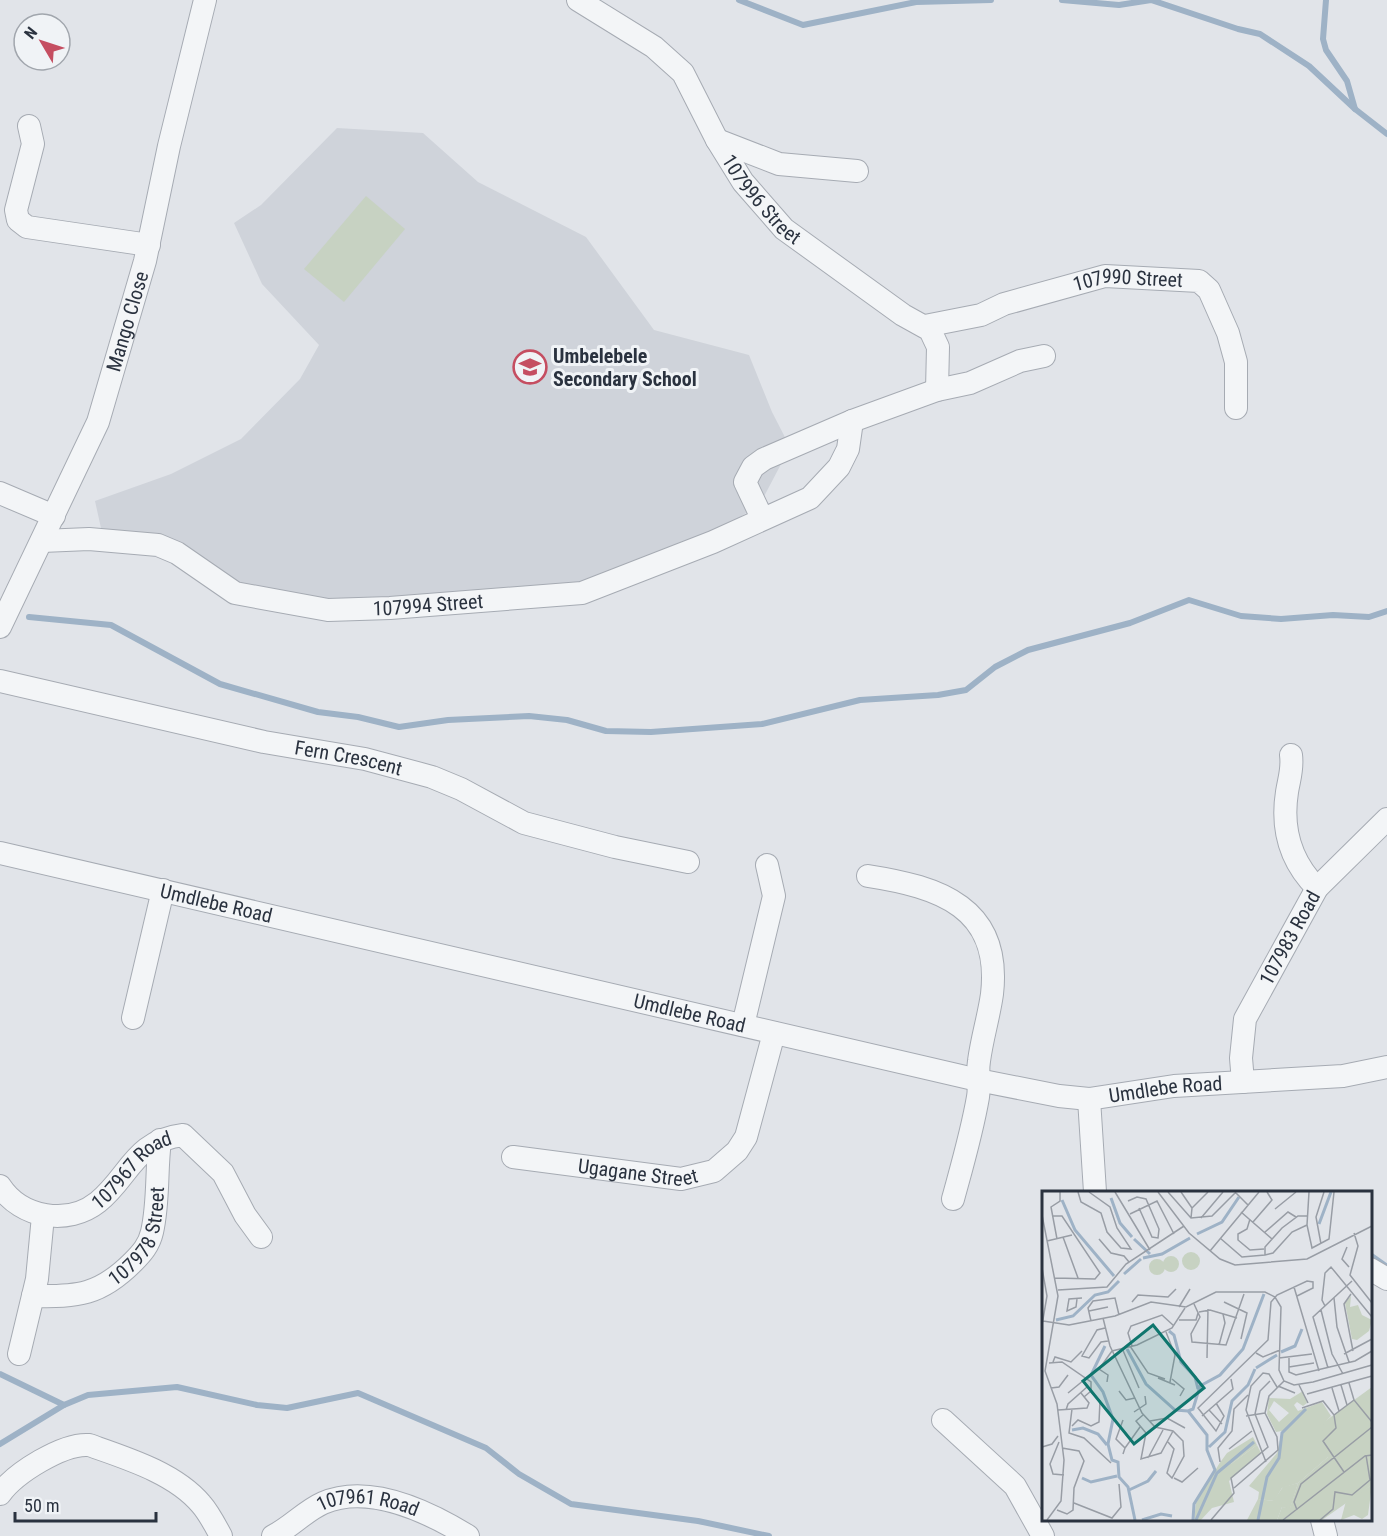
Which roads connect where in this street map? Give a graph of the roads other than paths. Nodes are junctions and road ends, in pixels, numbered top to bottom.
1 (205, 0) edge
2 (578, 0) edge
3 (29, 126) dead end
4 (717, 140) junction
5 (857, 171) dead end
6 (149, 245) junction
7 (926, 326) junction
8 (1044, 356) dead end
9 (937, 390) junction
10 (1236, 408) dead end
11 (852, 421) junction
12 (0, 493) edge
13 (54, 516) junction
14 (762, 518) junction
15 (42, 541) junction
16 (0, 627) edge
17 (0, 681) edge
18 (1291, 755) dead end
19 (1387, 819) edge
20 (0, 853) edge
21 (688, 862) dead end
22 (767, 865) dead end
23 (868, 876) dead end
24 (1317, 888) junction
25 (163, 890) junction
26 (133, 1018) dead end
27 (742, 1025) junction
28 (774, 1033) junction
29 (1387, 1067) edge
30 (978, 1080) junction
31 (1243, 1082) junction
32 (1089, 1099) junction
33 (160, 1140) junction
34 (513, 1157) dead end
35 (0, 1186) edge
36 (1095, 1191) edge
37 (953, 1199) dead end
38 (43, 1216) junction
39 (261, 1237) dead end
40 (1372, 1270) edge
41 (1387, 1279) edge
42 (33, 1296) junction
43 (19, 1354) dead end
44 (943, 1420) dead end
45 (0, 1494) edge
46 (1322, 1521) edge
47 (221, 1536) edge
48 (273, 1536) edge
49 (468, 1536) edge
50 (1043, 1536) edge
51 (1326, 1536) edge

1 - 6 street, Mango Close
2 - 4 street, 107996 Street
3 - 6 street
4 - 5 street
4 - 7 street, 107996 Street
6 - 13 street, Mango Close
7 - 9 street
7 - 10 street, 107990 Street
8 - 9 street
9 - 11 street
11 - 14 street, 107994 Street
11 - 14 street
12 - 13 street
13 - 15 street, Mango Close
14 - 15 street, 107994 Street
15 - 16 street, Mango Close
17 - 21 street, Fern Crescent
18 - 24 street
19 - 24 street, 107983 Road
20 - 25 street, Umdlebe Road
22 - 27 street
23 - 30 street
24 - 31 street, 107983 Road
25 - 26 street
25 - 27 street, Umdlebe Road
27 - 28 street, Umdlebe Road
28 - 30 street, Umdlebe Road
28 - 34 street, Ugagane Street
29 - 31 street, Umdlebe Road
30 - 32 street, Umdlebe Road
30 - 37 street
31 - 32 street, Umdlebe Road
32 - 36 street
33 - 38 street, 107967 Road
33 - 39 street, 107967 Road
33 - 42 street, 107978 Street
35 - 38 street
38 - 42 street
40 - 41 street
42 - 43 street
44 - 50 street
45 - 47 street
46 - 51 street
48 - 49 street, 107961 Road

